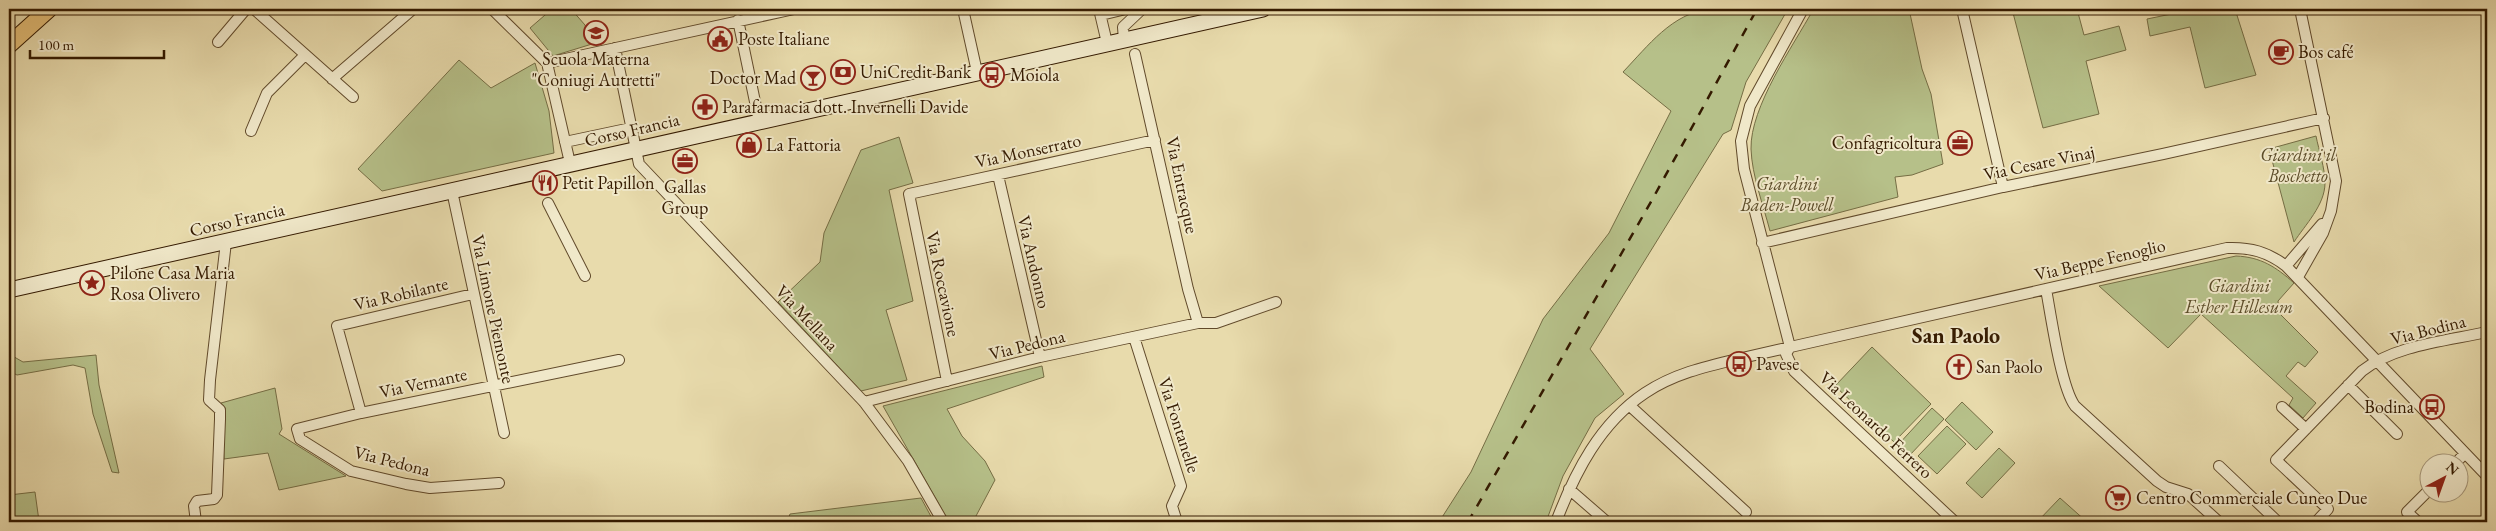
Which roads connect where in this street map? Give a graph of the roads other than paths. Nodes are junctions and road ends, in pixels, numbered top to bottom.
1 (48, 9) edge
2 (246, 9) edge
3 (254, 9) edge
4 (413, 9) edge
5 (492, 9) edge
6 (794, 9) edge
7 (964, 9) edge
8 (1126, 9) edge
9 (1142, 9) edge
10 (1263, 9) edge
11 (1803, 9) edge
12 (1962, 9) edge
13 (2300, 9) edge
14 (1100, 12) edge
15 (738, 20) junction
16 (1124, 40) junction
17 (218, 42) dead end
18 (1107, 43) junction
19 (9, 45) edge
20 (615, 48) junction
21 (1136, 54) dead end
22 (305, 55) junction
23 (546, 63) junction
24 (977, 72) junction
25 (332, 79) junction
26 (353, 97) dead end
27 (2324, 118) junction
28 (759, 121) junction
29 (631, 128) junction
30 (251, 131) dead end
31 (1155, 140) junction
32 (565, 142) junction
33 (635, 148) junction
34 (570, 164) junction
35 (998, 175) junction
36 (2003, 187) junction
37 (452, 191) junction
38 (908, 194) joint
39 (548, 203) dead end
40 (2332, 211) junction
41 (226, 242) junction
42 (1762, 243) junction
43 (2286, 266) junction
44 (585, 276) dead end
45 (2298, 277) junction
46 (2046, 289) junction
47 (9, 290) edge
48 (473, 294) junction
49 (1276, 302) dead end
50 (1198, 323) junction
51 (2487, 332) edge
52 (1134, 337) junction
53 (1790, 347) junction
54 (1040, 357) junction
55 (619, 360) dead end
56 (2376, 360) junction
57 (947, 381) junction
58 (2348, 385) junction
59 (492, 386) junction
60 (864, 402) junction
61 (1629, 405) junction
62 (2282, 407) dead end
63 (361, 413) junction
64 (2306, 429) junction
65 (504, 433) dead end
66 (2397, 434) dead end
67 (2465, 453) joint
68 (2219, 466) dead end
69 (2487, 476) edge
70 (499, 483) dead end
71 (1568, 489) junction
72 (2418, 501) edge
73 (1746, 512) dead end
74 (196, 522) edge
75 (943, 522) edge
76 (1177, 522) edge
77 (1556, 522) edge
78 (1607, 522) edge
79 (1955, 522) edge
80 (2219, 522) edge
81 (2278, 522) edge
82 (2316, 522) edge
83 (2418, 522) edge

1 - 19 main road
2 - 17 street
3 - 22 street
4 - 25 street
5 - 23 street
6 - 15 street
7 - 24 street
8 - 14 street
9 - 16 street
10 - 16 main road, Corso Francia
11 - 42 street
12 - 36 street
13 - 27 street
14 - 18 street
15 - 20 street
15 - 28 street
16 - 18 main road, Corso Francia
18 - 24 main road, Corso Francia
20 - 23 street
20 - 29 street, Via Mellana
21 - 31 street, Via Entracque
22 - 25 street
22 - 30 street
23 - 32 street
24 - 28 main road, Corso Francia
25 - 26 street
27 - 36 street, Via Cesare Vinaj
27 - 40 street
28 - 33 main road, Corso Francia
29 - 32 street
29 - 33 street, Via Mellana
31 - 35 street, Via Monserrato
31 - 50 street, Via Entracque
32 - 34 street
33 - 34 main road, Corso Francia
33 - 60 street, Via Mellana
34 - 37 main road, Corso Francia
35 - 38 street, Via Monserrato
35 - 54 street, Via Andonno
36 - 42 street, Via Cesare Vinaj
37 - 41 main road, Corso Francia
37 - 48 street, Via Limone Piemonte
38 - 57 street, Via Roccavione
39 - 44 street
40 - 43 street
40 - 45 street
41 - 47 main road, Corso Francia
41 - 74 street
42 - 53 street
43 - 45 street, Via Beppe Fenoglio
43 - 46 street, Via Beppe Fenoglio
45 - 56 street, Via Beppe Fenoglio
46 - 53 street, Via Beppe Fenoglio
46 - 80 street
48 - 59 street, Via Limone Piemonte
48 - 63 street, Via Robilante
49 - 50 street, Via Pedona
50 - 52 street, Via Pedona
51 - 56 street, Via Bodina
52 - 54 street, Via Pedona
52 - 76 street, Via Fontanelle
53 - 61 street, Via Beppe Fenoglio
53 - 79 street, Via Leonardo Ferrero
54 - 57 street, Via Pedona
55 - 59 street, Via Vernante
56 - 58 street
56 - 67 street, Via Beppe Fenoglio
57 - 60 street, Via Pedona
58 - 64 street
58 - 66 street
59 - 63 street, Via Vernante
59 - 65 street, Via Limone Piemonte
60 - 75 street, Via Mellana
61 - 71 street, Via Beppe Fenoglio
61 - 73 street
62 - 64 street
63 - 70 street, Via Pedona
64 - 82 street
67 - 69 street, Via Beppe Fenoglio
68 - 81 street
71 - 77 street, Via Beppe Fenoglio
71 - 78 street
72 - 83 street

